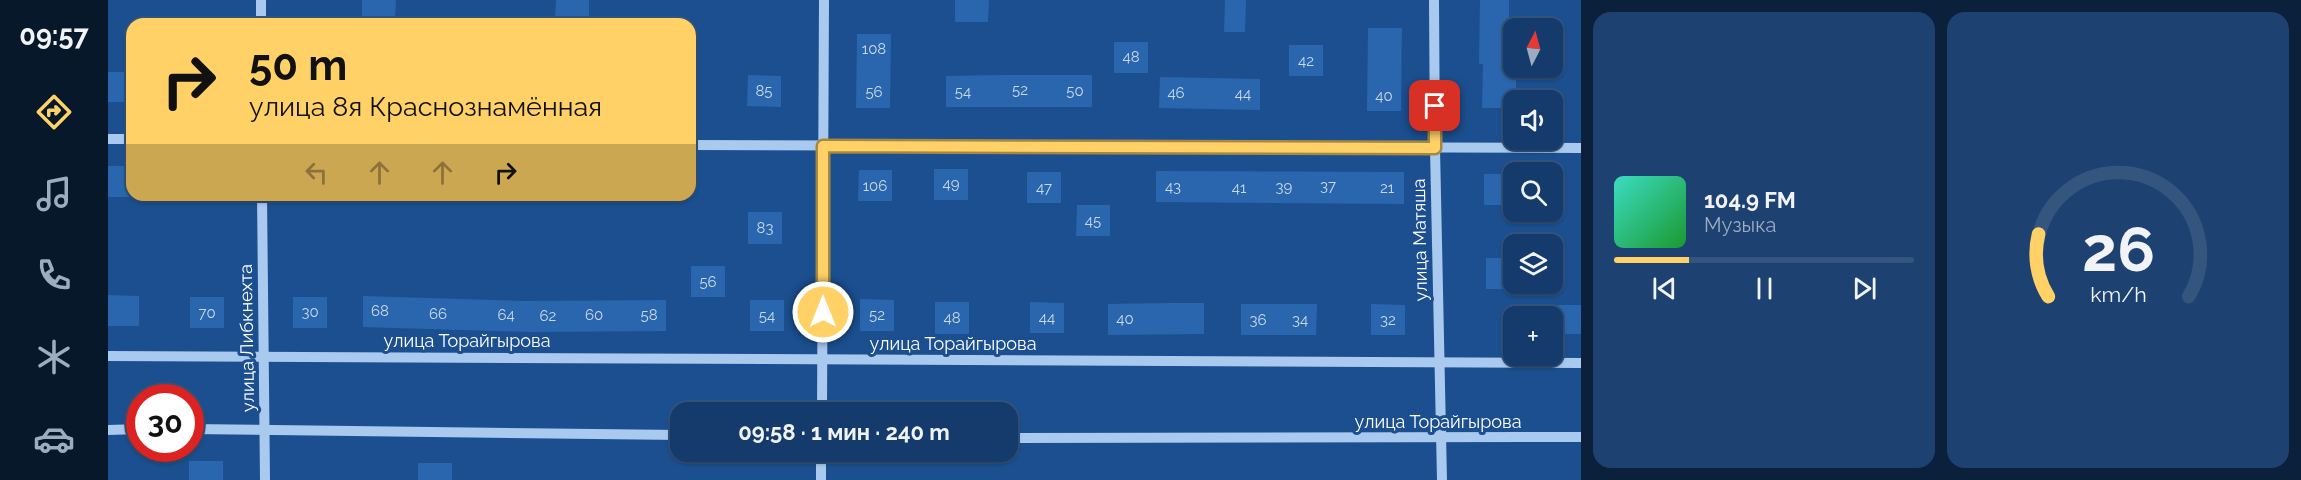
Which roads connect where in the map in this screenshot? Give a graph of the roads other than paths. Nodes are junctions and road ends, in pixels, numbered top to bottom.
1 (261, 0) edge
2 (824, 0) edge
3 (1434, 0) edge
4 (261, 18) edge
5 (108, 139) edge
6 (126, 140) edge
7 (696, 145) edge
8 (823, 146) junction
9 (1435, 148) junction
10 (1581, 148) edge
11 (262, 201) edge
12 (108, 356) edge
13 (263, 356) junction
14 (823, 360) junction
15 (1440, 363) junction
16 (1581, 363) edge
17 (822, 402) edge
18 (264, 428) junction
19 (126, 429) edge
20 (204, 429) edge
21 (108, 430) edge
22 (670, 435) edge
23 (1581, 437) edge
24 (1018, 438) edge
25 (1442, 439) junction
26 (821, 462) edge
27 (265, 480) edge
28 (821, 480) edge
29 (1442, 480) edge

1 - 4 street
2 - 8 street
3 - 9 street, улица Матяша
5 - 6 street
7 - 8 street
8 - 9 street
8 - 14 street
9 - 10 street
9 - 15 street, улица Матяша
11 - 13 street, улица Либкнехта
12 - 13 street, улица Торайгырова
13 - 14 street, улица Торайгырова
13 - 18 street, улица Либкнехта
14 - 15 street, улица Торайгырова
14 - 17 street
15 - 16 street, улица Торайгырова
15 - 25 street, улица Матяша
18 - 20 street
18 - 22 street
18 - 27 street, улица Либкнехта
19 - 21 street
23 - 25 street, улица Торайгырова
24 - 25 street, улица Торайгырова
25 - 29 street, улица Матяша
26 - 28 street

